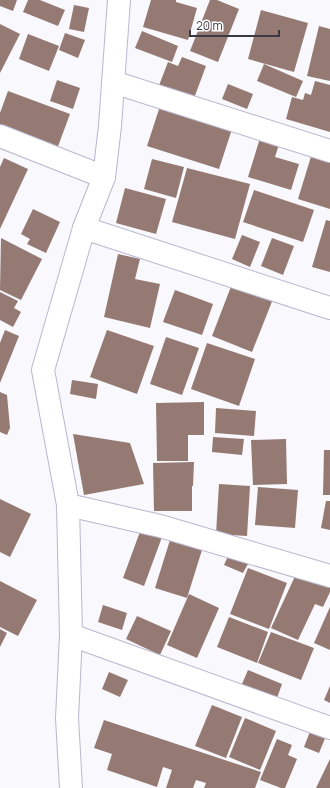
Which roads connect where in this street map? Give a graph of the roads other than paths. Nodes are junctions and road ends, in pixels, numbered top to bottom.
1 (119, 0) edge
2 (113, 82) junction
3 (0, 136) edge
4 (330, 151) edge
5 (104, 177) junction
6 (84, 228) junction
7 (330, 308) edge
8 (68, 505) junction
9 (330, 576) edge
10 (71, 635) junction
11 (330, 728) edge
12 (77, 786) edge

1 - 2 street
2 - 4 street
2 - 5 street
3 - 5 street
5 - 6 street
6 - 7 street
6 - 8 street
8 - 9 street
8 - 10 street
10 - 11 street
10 - 12 street

